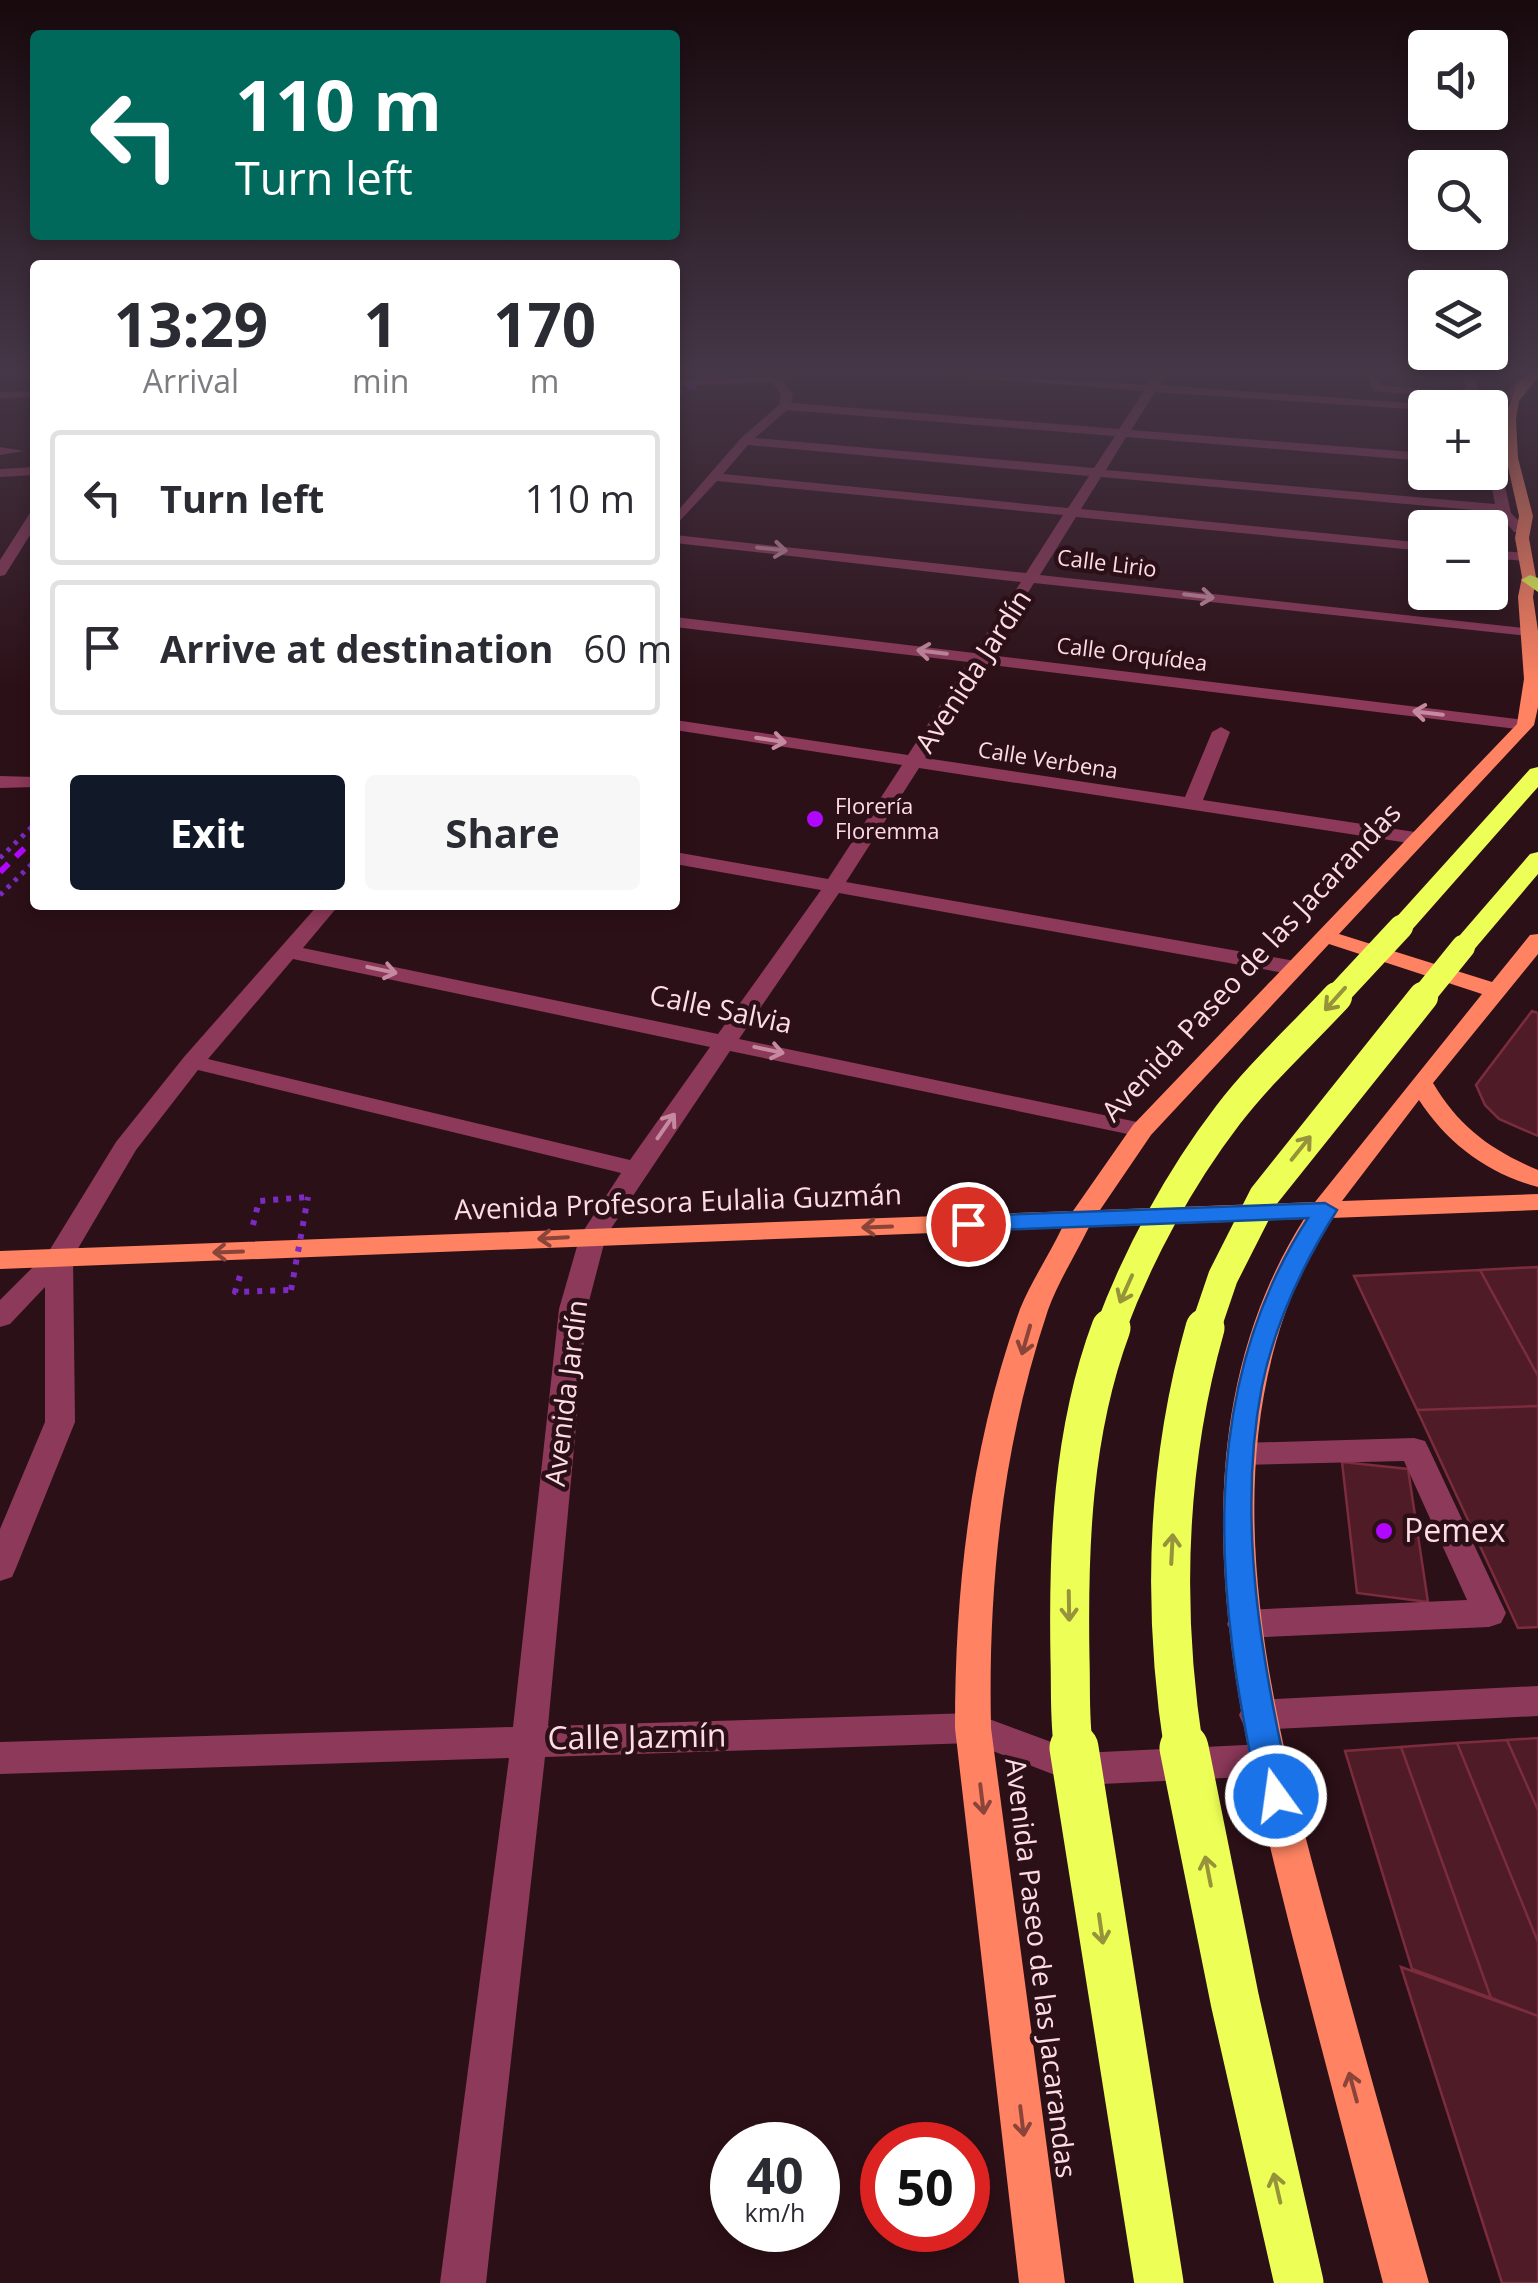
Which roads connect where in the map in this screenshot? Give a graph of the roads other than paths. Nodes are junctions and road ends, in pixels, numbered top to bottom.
1 (715, 476) edge
2 (720, 477) edge
3 (1097, 477) edge
4 (1151, 477) edge
5 (1516, 477) edge
6 (1499, 490) edge
7 (1504, 508) junction
8 (1075, 512) junction
9 (680, 516) edge
10 (1522, 522) junction
11 (28, 540) edge
12 (680, 540) edge
13 (0, 541) edge
14 (1408, 545) edge
15 (1508, 556) edge
16 (1525, 558) junction
17 (0, 572) edge
18 (1034, 577) junction
19 (1534, 584) edge
20 (680, 623) edge
21 (1533, 634) junction
22 (982, 658) junction
23 (1524, 725) junction
24 (680, 727) edge
25 (1221, 732) dead end
26 (915, 762) junction
27 (1538, 774) edge
28 (0, 782) edge
29 (30, 782) edge
30 (1192, 804) junction
31 (1414, 838) junction
32 (680, 859) edge
33 (1538, 859) edge
34 (834, 886) junction
35 (324, 910) edge
36 (1325, 936) junction
37 (1538, 940) edge
38 (286, 951) junction
39 (1295, 968) junction
40 (1497, 990) junction
41 (726, 1041) junction
42 (192, 1062) junction
43 (1422, 1082) junction
44 (1142, 1130) junction
45 (636, 1169) junction
46 (1538, 1179) edge
47 (1538, 1202) edge
48 (1325, 1210) junction
49 (1080, 1220) junction
50 (593, 1236) junction
51 (59, 1257) junction
52 (0, 1260) edge
53 (0, 1317) edge
54 (1241, 1454) junction
55 (0, 1568) edge
56 (1244, 1624) junction
57 (1538, 1700) edge
58 (1257, 1715) junction
59 (973, 1728) junction
60 (529, 1740) junction
61 (0, 1758) edge
62 (1266, 1760) junction
63 (464, 2283) edge
64 (1042, 2283) edge
65 (1159, 2283) edge
66 (1299, 2283) edge
67 (1406, 2283) edge

1 - 9 street
2 - 8 street
3 - 8 street, Avenida Jardín
4 - 7 street
5 - 10 main road
6 - 7 street
7 - 10 street
8 - 14 street
8 - 18 street, Avenida Jardín
10 - 16 main road
11 - 13 street
11 - 17 street
12 -> 18 street, Calle Lirio
15 - 16 street
16 - 19 main road
18 -> 21 street, Calle Lirio
18 - 22 street, Avenida Jardín
19 - 21 main road
22 -> 20 street, Calle Orquídea
21 - 23 main road
23 -> 22 street, Calle Orquídea
22 - 26 street, Avenida Jardín
23 - 31 main road, Avenida Paseo de las Jacarandas
24 -> 26 street, Calle Verbena
25 - 30 street
26 - 30 street, Calle Verbena
26 - 34 street, Avenida Jardín
27 -> 65 highway, bridge
28 - 29 street
30 - 31 street, Calle Verbena
31 - 36 main road, Avenida Paseo de las Jacarandas
32 - 34 street
66 -> 33 highway, bridge
34 - 39 street
34 - 41 street, Avenida Jardín
35 - 38 street
36 - 39 main road, Avenida Paseo de las Jacarandas
36 - 40 main road
37 - 40 main road
38 -> 41 street, Calle Salvia
38 - 42 street
39 - 44 main road, Avenida Paseo de las Jacarandas
40 - 43 main road
41 -> 44 street, Calle Salvia
45 -> 41 street, Avenida Jardín
42 - 45 street
42 - 51 street
43 - 46 main road
43 - 48 main road
44 - 49 main road, Avenida Paseo de las Jacarandas
45 - 50 street, Avenida Jardín
47 - 48 main road, Avenida Profesora Eulalia Guzmán
48 - 49 main road, Avenida Profesora Eulalia Guzmán
48 - 54 main road
49 -> 50 main road, Avenida Profesora Eulalia Guzmán
49 -> 59 main road, Avenida Paseo de las Jacarandas
50 -> 51 main road, Avenida Profesora Eulalia Guzmán
50 - 60 street, Avenida Jardín
51 - 52 main road, Avenida Profesora Eulalia Guzmán
51 - 53 street
51 - 55 street
54 - 56 main road
54 - 56 street
56 - 58 main road
57 - 58 street
58 - 62 main road
59 - 60 street, Calle Jazmín
59 - 62 street, Calle Jazmín
59 -> 64 main road, Avenida Paseo de las Jacarandas
60 - 61 street, Calle Jazmín
60 - 63 street, Avenida Jardín
67 -> 62 main road

